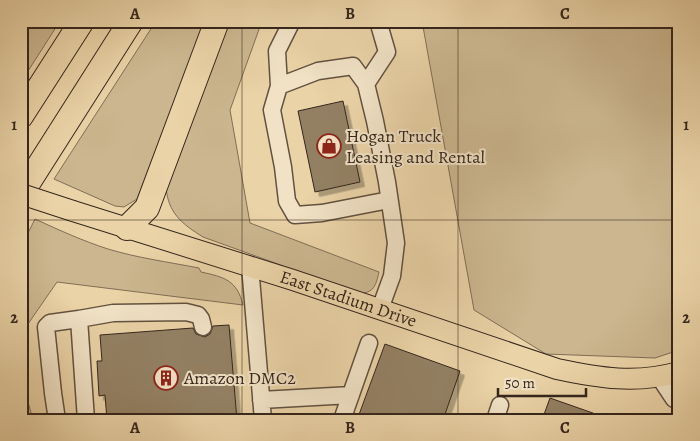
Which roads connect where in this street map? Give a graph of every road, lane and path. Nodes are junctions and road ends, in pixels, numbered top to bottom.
1 (82, 21) edge
2 (131, 21) edge
3 (217, 21) edge
4 (292, 21) edge
5 (378, 21) edge
6 (366, 84) junction
7 (279, 86) junction
8 (21, 116) edge
9 (21, 194) edge
10 (389, 200) junction
11 (127, 228) junction
12 (250, 266) junction
13 (380, 309) junction
14 (79, 319) junction
15 (203, 327) dead end
16 (369, 343) dead end
17 (669, 375) edge
18 (350, 395) junction
19 (262, 400) junction
20 (679, 401) edge
21 (58, 420) edge
22 (86, 420) edge
23 (263, 420) edge
24 (342, 420) edge

1 - 8 highway
2 - 9 highway
3 - 11 highway
4 - 7 street
5 - 6 street
6 - 7 street
6 - 10 street
7 - 10 street
9 - 11 main road, East Stadium Drive, bridge
10 - 13 street
11 - 12 main road, East Stadium Drive
12 - 13 main road, East Stadium Drive
12 - 19 street
13 - 17 main road, East Stadium Drive
14 - 15 street
14 - 21 street
14 - 22 street
16 - 18 street
17 - 20 street
18 - 19 street
18 - 24 street
19 - 23 street

